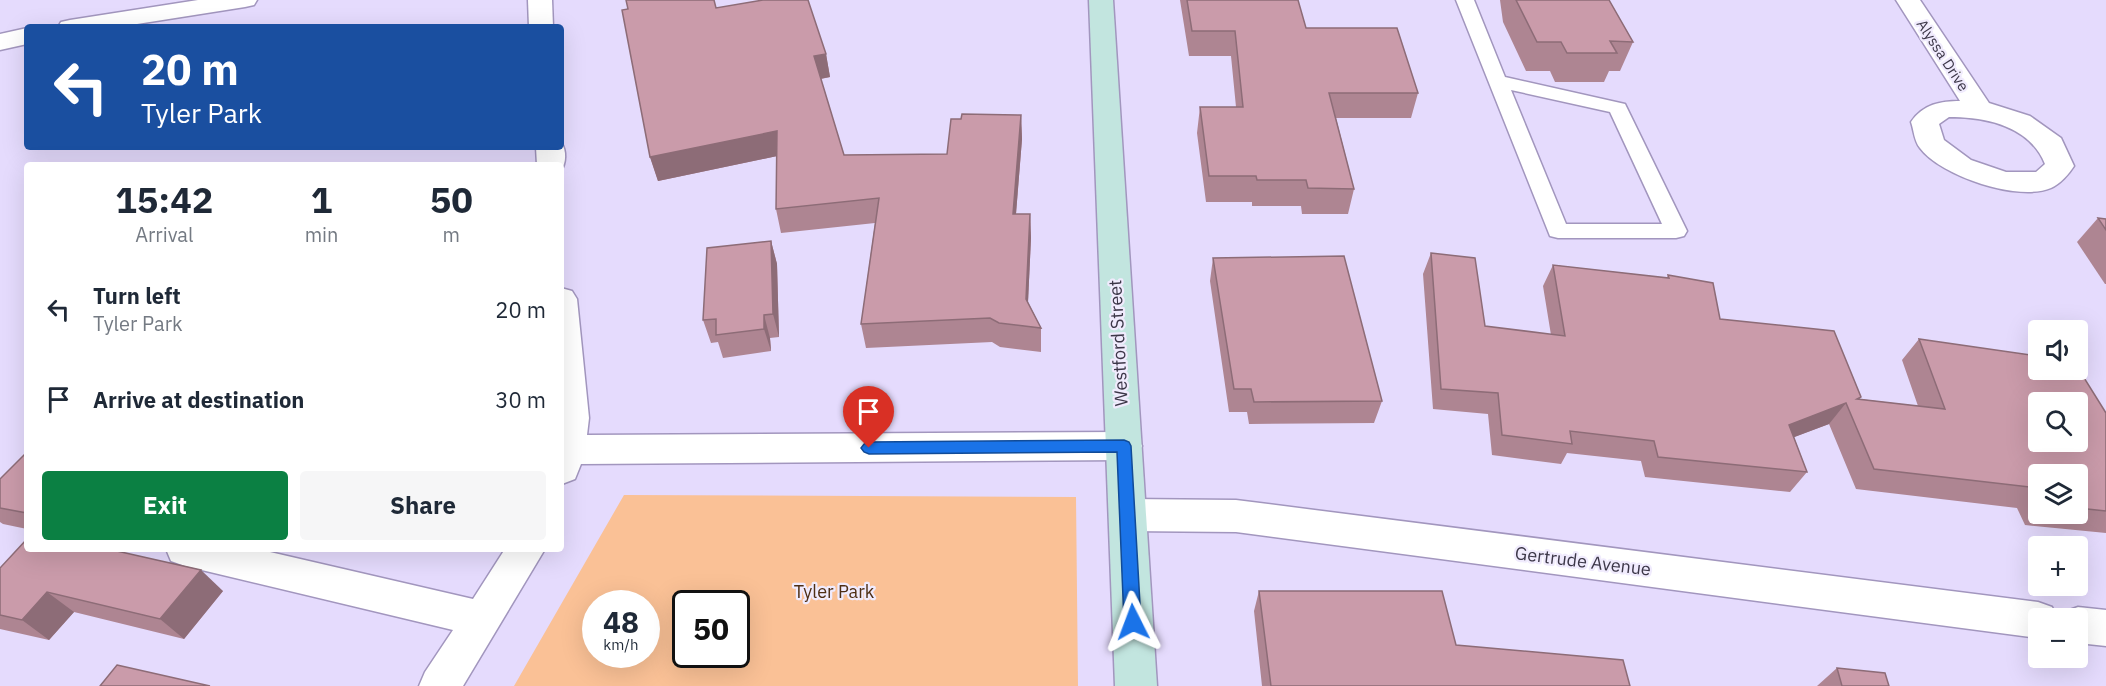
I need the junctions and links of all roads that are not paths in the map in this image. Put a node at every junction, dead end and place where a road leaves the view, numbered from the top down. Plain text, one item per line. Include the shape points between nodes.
1 (245, 0) edge
2 (540, 0) edge
3 (1101, 0) edge
4 (1466, 0) edge
5 (1908, 0) edge
6 (89, 24) edge
7 (542, 24) edge
8 (24, 37) edge
9 (0, 42) edge
10 (1498, 81) junction
11 (1979, 109) dead end
12 (564, 331) edge
13 (1124, 446) junction
14 (564, 461) edge
15 (1128, 515) junction
16 (198, 552) edge
17 (524, 552) edge
18 (483, 619) junction
19 (2028, 619) edge
20 (2088, 626) edge
21 (2106, 628) edge
22 (440, 686) edge
23 (1136, 686) edge

1 - 6 street
2 - 7 street
3 - 13 main road, Westford Street
4 - 10 lane
5 - 11 street, Alyssa Drive
8 - 9 street
10 - 10 lane via 1558,231 1676,231 1618,108
12 - 14 street via 572,418
13 - 14 street
13 - 15 main road, Westford Street
15 - 19 street, Gertrude Avenue via 1236,516
15 - 23 main road, Westford Street
16 - 18 street
17 - 18 street
18 - 22 street
20 - 21 street

